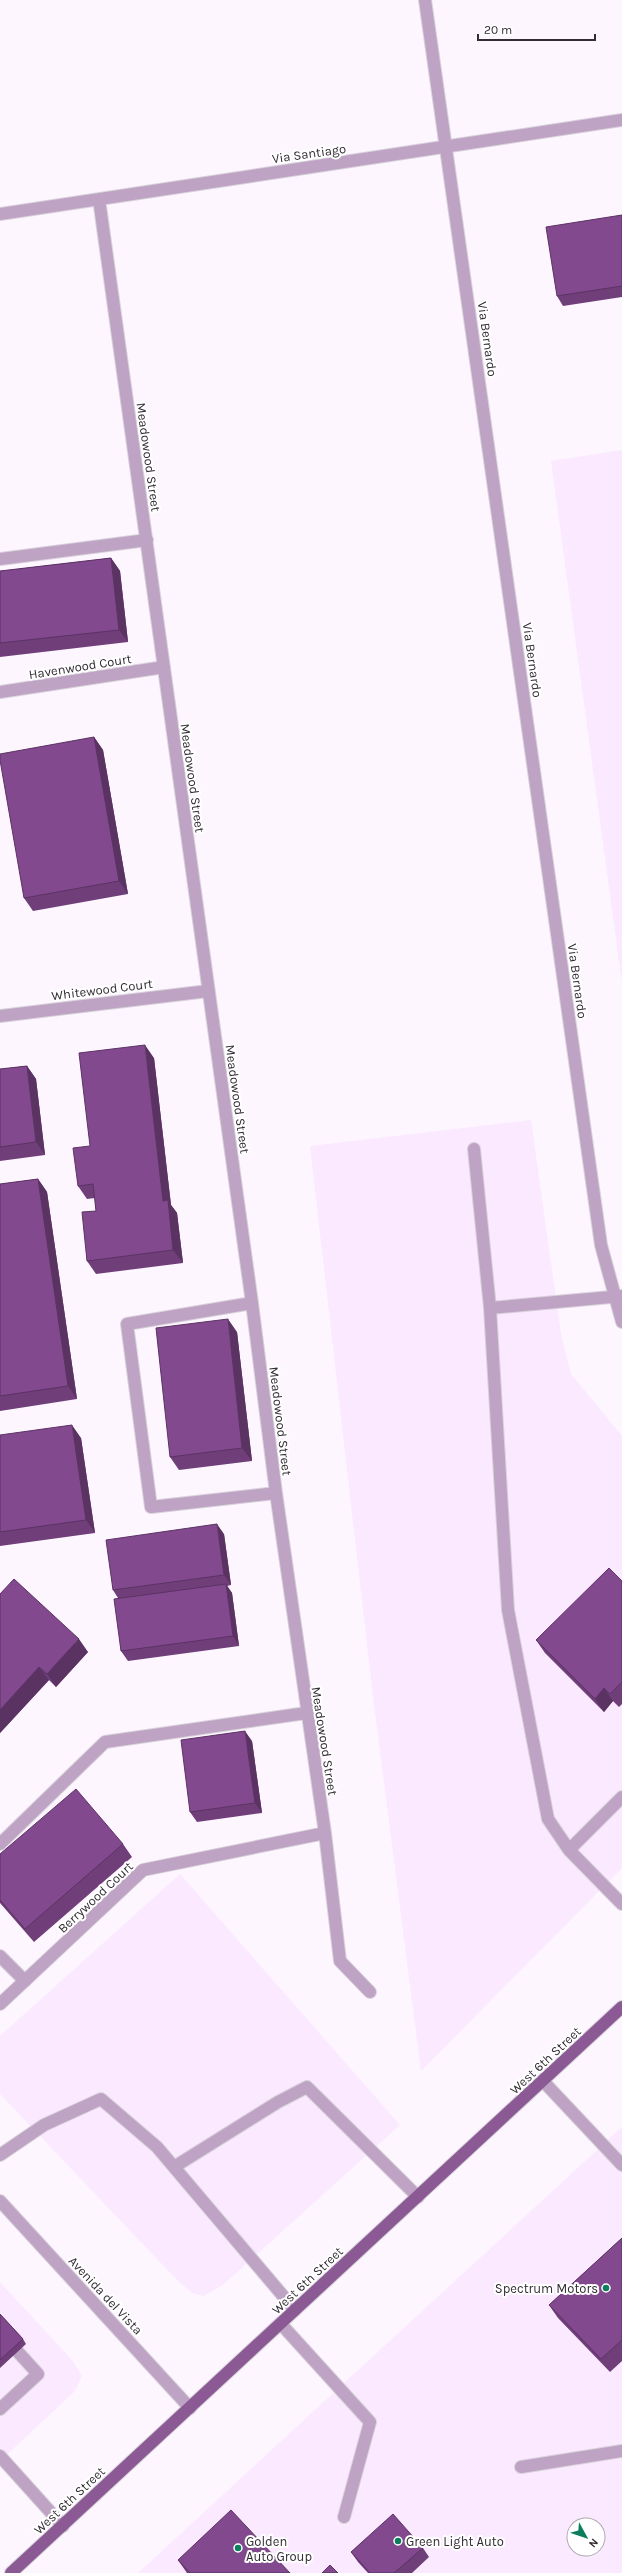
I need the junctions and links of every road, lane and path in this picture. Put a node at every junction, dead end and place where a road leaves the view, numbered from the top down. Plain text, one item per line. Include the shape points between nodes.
1 (426, 0) edge
2 (622, 120) edge
3 (446, 145) junction
4 (99, 199) junction
5 (0, 214) edge
6 (147, 540) junction
7 (0, 559) edge
8 (164, 667) junction
9 (0, 692) edge
10 (208, 991) junction
11 (0, 1016) edge
12 (474, 1149) dead end
13 (619, 1297) edge
14 (252, 1303) junction
15 (490, 1308) junction
16 (622, 1322) edge
17 (276, 1493) junction
18 (306, 1713) junction
19 (622, 1797) edge
20 (325, 1833) junction
21 (0, 1844) edge
22 (568, 1850) junction
23 (622, 1904) edge
24 (0, 1956) edge
25 (25, 1981) junction
26 (370, 1992) dead end
27 (0, 2004) edge
28 (622, 2007) edge
29 (543, 2081) junction
30 (0, 2154) edge
31 (622, 2165) edge
32 (174, 2167) junction
33 (418, 2197) junction
34 (0, 2201) edge
35 (295, 2310) junction
36 (281, 2324) junction
37 (18, 2352) edge
38 (1, 2406) edge
39 (190, 2408) junction
40 (622, 2451) edge
41 (0, 2456) edge
42 (521, 2468) dead end
43 (344, 2517) dead end
44 (63, 2526) junction
45 (11, 2573) edge

1 - 3 street, Via Bernardo
2 - 3 street, Via Santiago
3 - 4 street, Via Santiago
3 - 13 street, Via Bernardo via 601,1245
4 - 5 street, Via Santiago
4 - 6 street, Meadowood Street
6 - 7 street
6 - 8 street, Meadowood Street
8 - 9 street, Havenwood Court
8 - 10 street, Meadowood Street
10 - 11 street, Whitewood Court
10 - 14 street, Meadowood Street
12 - 15 street
13 - 15 street
13 - 16 street, Via Bernardo
14 - 17 street, Meadowood Street
14 - 17 street via 127,1324 151,1506
15 - 22 street via 508,1610 548,1819
17 - 18 street, Meadowood Street
18 - 20 street, Meadowood Street
18 - 21 street via 105,1742
19 - 22 street
20 - 25 street, Berrywood Court via 143,1870
20 - 26 street, Meadowood Street via 340,1960
22 - 23 street
24 - 25 street
25 - 27 street, Berrywood Court
28 - 29 main road, West 6th Street
29 - 31 street
29 - 33 main road, West 6th Street
30 - 32 street via 44,2125 101,2099 157,2147
32 - 33 street via 278,2102 307,2087
32 - 35 street
33 - 35 main road, West 6th Street
34 - 39 street, Avenida del Vista
35 - 36 main road, West 6th Street
36 - 39 main road, West 6th Street
36 - 43 street via 370,2422
37 - 38 street via 38,2374
39 - 44 main road, West 6th Street
40 - 42 street
41 - 44 street
44 - 45 main road, West 6th Street

